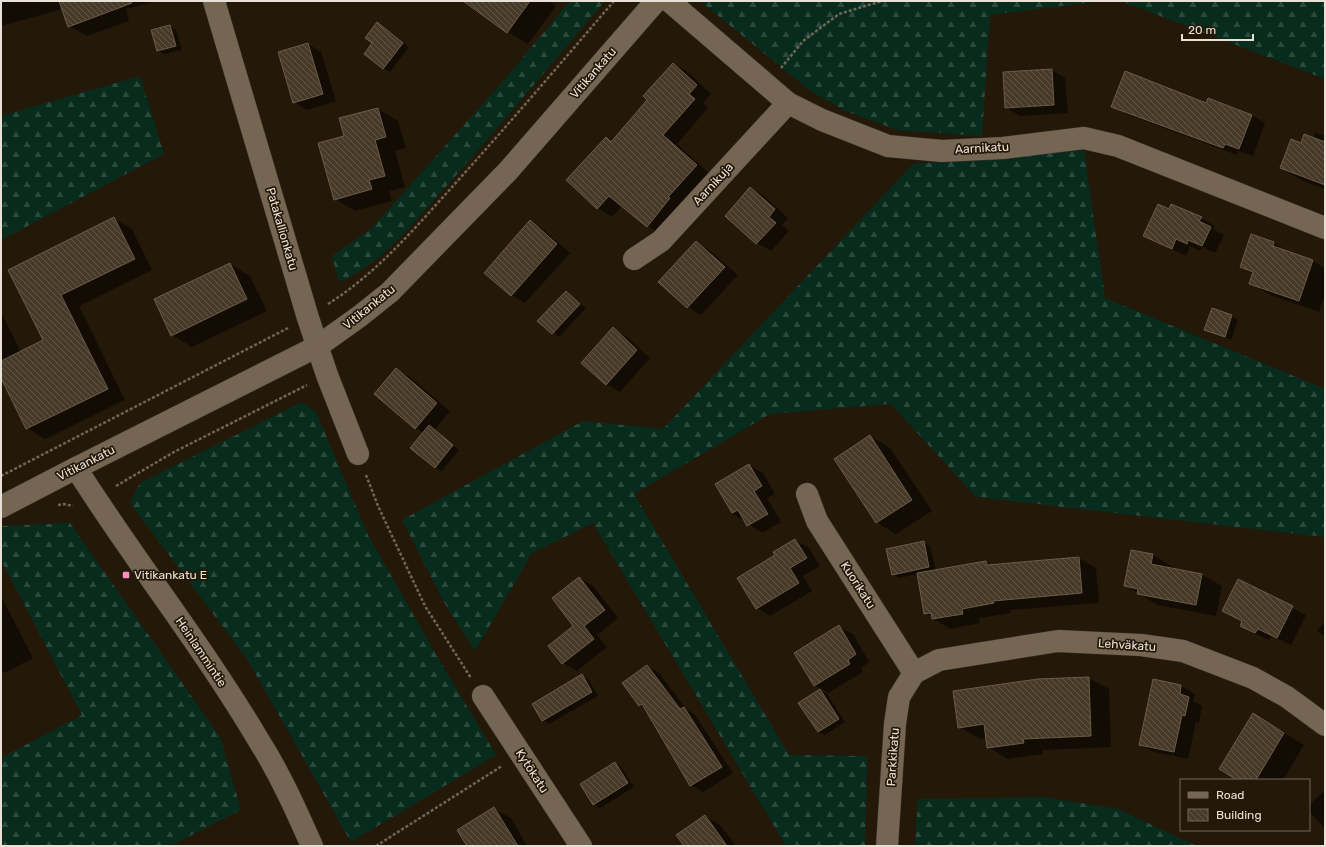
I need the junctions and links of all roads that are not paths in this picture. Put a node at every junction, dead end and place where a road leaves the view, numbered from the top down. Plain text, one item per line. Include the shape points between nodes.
1 (214, 1) edge
2 (656, 1) edge
3 (669, 1) edge
4 (788, 103) junction
5 (1325, 228) edge
6 (634, 259) dead end
7 (318, 346) junction
8 (358, 454) road end
9 (76, 468) junction
10 (807, 494) dead end
11 (1, 507) edge
12 (914, 673) junction
13 (483, 696) road end
14 (1325, 725) edge
15 (312, 846) edge
16 (581, 846) edge
17 (887, 846) edge

1 - 7 street, Patakallionkatu
2 - 7 street, Vitikankatu via 508,171 390,292
3 - 4 street, Aarnikatu
4 - 5 street, Aarnikatu via 822,120 888,146 942,151 1003,148 1084,138 1118,146
4 - 6 street, Aarnikuja via 661,241
7 - 8 street, Patakallionkatu
7 - 9 street, Vitikankatu
9 - 11 street, Vitikankatu
9 - 15 street, Heinlammintie via 190,633 259,740 291,799
10 - 12 street, Kuorikatu via 817,521
12 - 14 street, Lehväkatu via 939,660 1058,641 1141,645 1183,651 1253,678 1287,697
12 - 17 street, Parkkikatu via 899,697 894,724
13 - 16 street, Kytökatu

